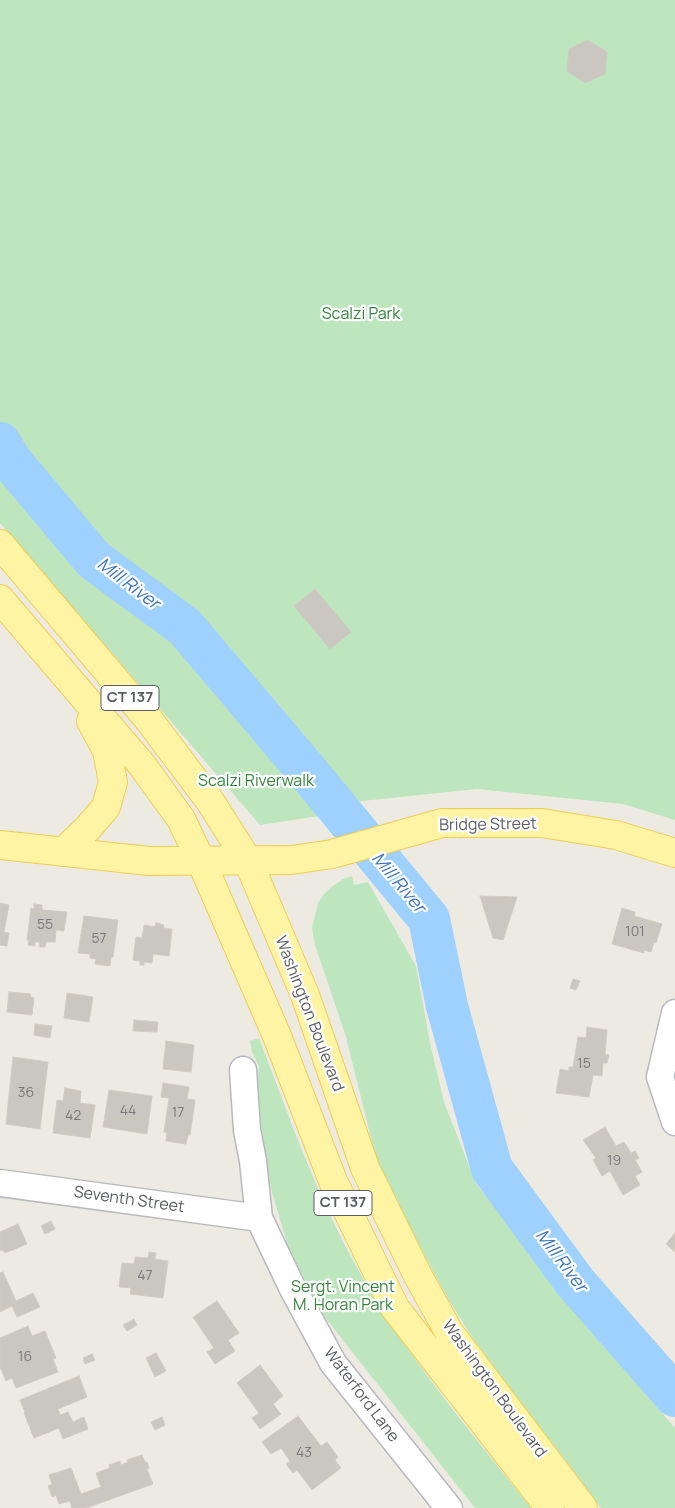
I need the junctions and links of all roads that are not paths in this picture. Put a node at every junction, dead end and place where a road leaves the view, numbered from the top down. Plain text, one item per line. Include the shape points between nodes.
1 (0, 544) edge
2 (0, 598) edge
3 (71, 682) junction
4 (0, 844) edge
5 (63, 852) junction
6 (675, 853) edge
7 (201, 861) junction
8 (248, 861) junction
9 (675, 1013) edge
10 (243, 1070) dead end
11 (675, 1122) edge
12 (0, 1182) edge
13 (259, 1218) junction
14 (449, 1508) edge
15 (550, 1508) edge
16 (582, 1508) edge

1 - 8 main road, Washington Boulevard / CT 137 via 149,720 210,801
2 - 3 main road, Washington Boulevard / CT 137
3 - 5 main road via 107,751 113,782 106,807
3 - 7 main road, Washington Boulevard / CT 137 via 142,765 181,819
4 - 5 main road, Bridge Street
5 - 7 main road, Bridge Street via 149,861
6 - 8 main road, Bridge Street via 616,835 542,823 442,823 332,854 292,860
7 - 8 main road, Bridge Street
7 - 15 main road, Washington Boulevard / CT 137 via 277,1036 332,1182 395,1308
8 - 16 main road, Washington Boulevard / CT 137 via 305,995 365,1168 417,1274 449,1332
9 - 11 street via 660,1077
10 - 13 street, Waterford Lane
12 - 13 street, Seventh Street
13 - 14 street, Waterford Lane via 333,1363

